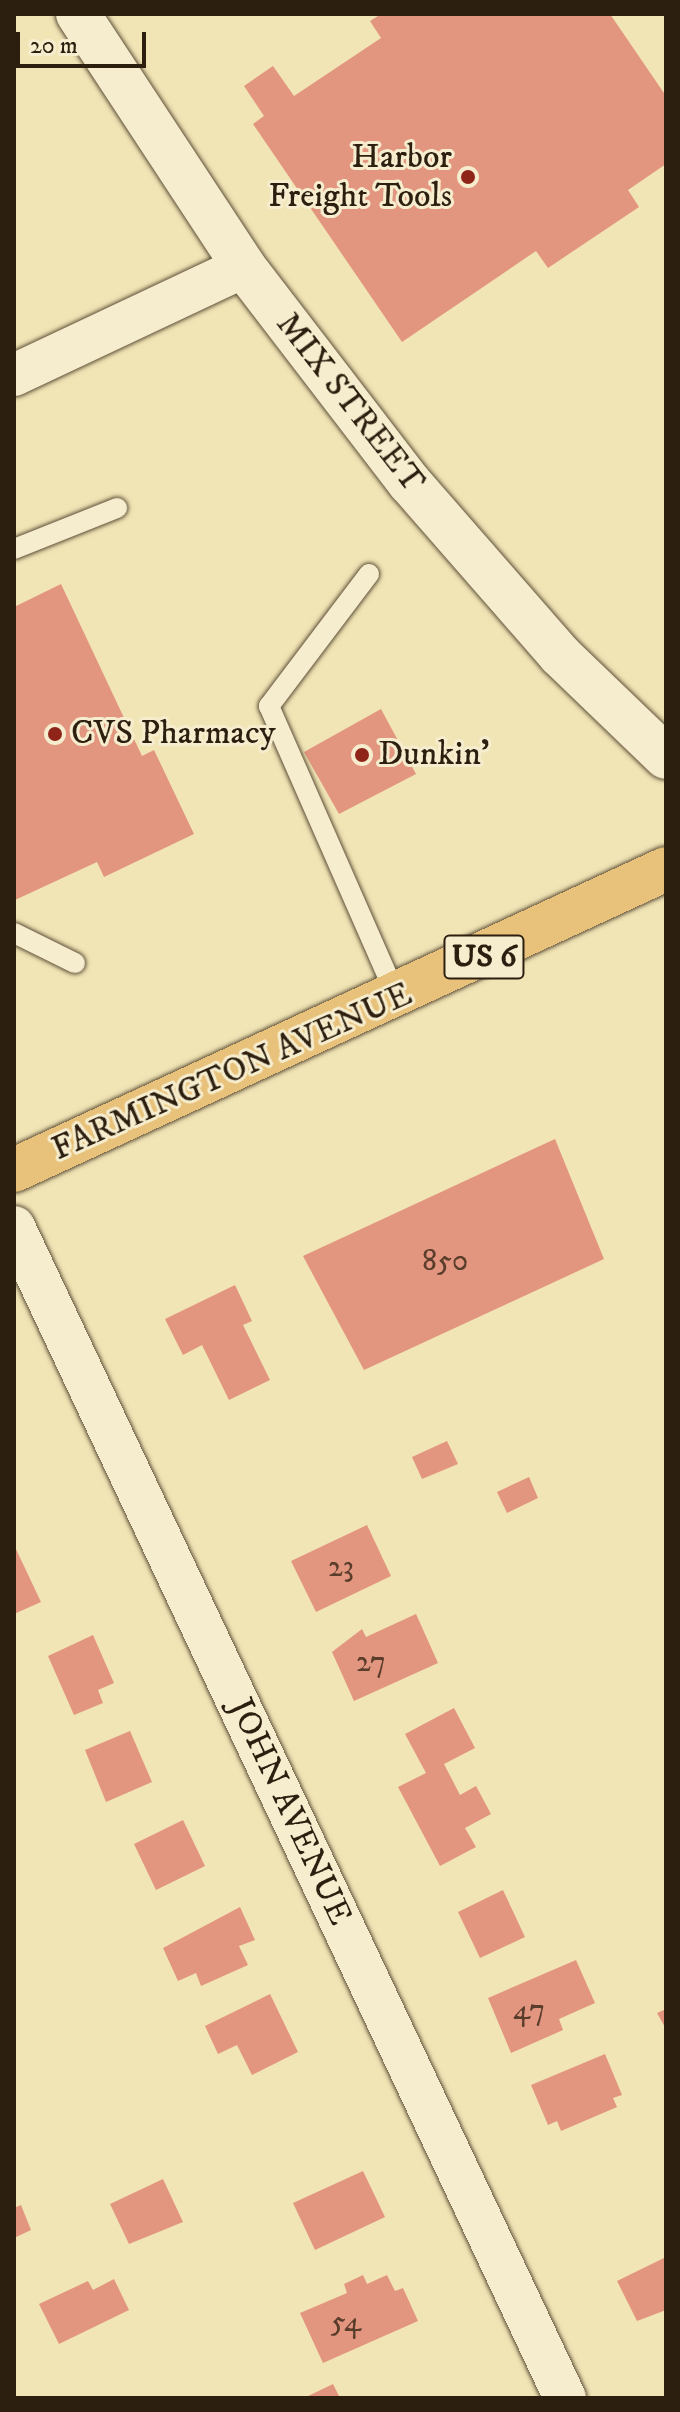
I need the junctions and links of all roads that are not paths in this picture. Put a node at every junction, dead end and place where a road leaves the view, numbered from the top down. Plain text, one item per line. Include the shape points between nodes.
1 (78, 14) edge
2 (244, 267) junction
3 (14, 375) edge
4 (117, 508) dead end
5 (14, 549) edge
6 (369, 574) dead end
7 (666, 757) edge
8 (666, 869) edge
9 (14, 933) edge
10 (75, 963) dead end
11 (397, 998) junction
12 (14, 1170) edge
13 (14, 1227) edge
14 (565, 2398) edge

1 - 2 main road, MIX STREET
2 - 3 street
2 - 7 main road, MIX STREET via 410,483 560,655
4 - 5 lane
6 - 11 lane via 269,706
8 - 11 highway, FARMINGTON AVENUE / US 6
9 - 10 lane
11 - 12 highway, FARMINGTON AVENUE / US 6
13 - 14 street, JOHN AVENUE

